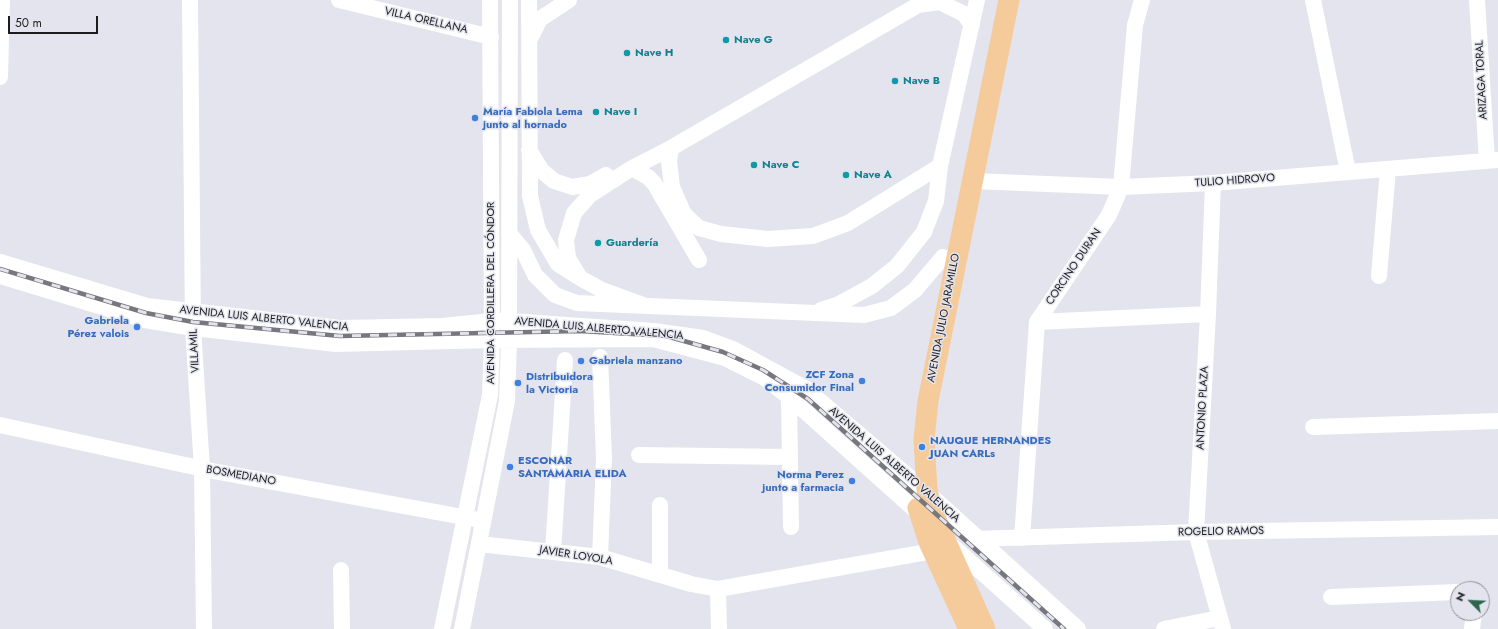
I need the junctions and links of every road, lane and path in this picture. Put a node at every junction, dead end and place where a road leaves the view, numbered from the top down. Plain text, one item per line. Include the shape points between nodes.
1 (2, 0) edge
2 (190, 0) edge
3 (490, 0) edge
4 (510, 0) edge
5 (529, 0) edge
6 (569, 0) edge
7 (906, 0) edge
8 (977, 0) edge
9 (995, 0) edge
10 (1009, 0) edge
11 (1142, 0) edge
12 (1313, 0) edge
13 (1477, 0) edge
14 (349, 1) edge
15 (972, 25) junction
16 (490, 37) junction
17 (529, 42) junction
18 (0, 77) edge
19 (671, 148) junction
20 (529, 150) junction
21 (1493, 160) edge
22 (940, 166) junction
23 (632, 168) junction
24 (1388, 169) junction
25 (1348, 172) junction
26 (972, 181) junction
27 (1213, 184) junction
28 (1122, 187) junction
29 (509, 234) junction
30 (943, 257) junction
31 (699, 260) dead end
32 (0, 262) edge
33 (0, 276) edge
34 (1379, 276) dead end
35 (580, 278) junction
36 (646, 306) junction
37 (812, 313) junction
38 (1208, 314) junction
39 (193, 320) junction
40 (492, 321) junction
41 (509, 321) junction
42 (1037, 322) junction
43 (492, 340) junction
44 (510, 341) junction
45 (600, 357) dead end
46 (566, 360) dead end
47 (789, 397) junction
48 (1498, 421) edge
49 (0, 425) edge
50 (1312, 427) dead end
51 (639, 455) dead end
52 (790, 457) junction
53 (202, 469) junction
54 (921, 487) junction
55 (660, 505) dead end
56 (920, 514) junction
57 (464, 517) junction
58 (484, 521) junction
59 (791, 527) dead end
60 (1498, 527) edge
61 (1196, 532) junction
62 (977, 538) junction
63 (1022, 538) junction
64 (479, 544) junction
65 (939, 546) junction
66 (553, 552) junction
67 (600, 557) junction
68 (341, 570) dead end
69 (660, 574) junction
70 (718, 589) junction
71 (1450, 592) edge
72 (1331, 597) dead end
73 (1221, 623) edge
74 (204, 629) edge
75 (342, 629) edge
76 (442, 629) edge
77 (462, 629) edge
78 (719, 629) edge
79 (969, 629) edge
80 (985, 629) edge
81 (1045, 629) edge
82 (1078, 629) edge
83 (1164, 629) edge

1 - 18 street
2 - 39 street, VILLAMIL
3 - 16 street, AVENIDA CORDILLERA DEL CÓNDOR
4 - 29 street, AVENIDA CORDILLERA DEL CÓNDOR
5 - 17 street
6 - 17 street via 540,20
7 - 20 street via 590,184 572,187 554,181 542,171
8 - 15 street
9 - 30 main road, AVENIDA JULIO JARAMILLO
10 - 26 main road, AVENIDA JULIO JARAMILLO
11 - 28 street, CORCINO DURAN via 1134,25
12 - 25 street
13 - 21 street, ARIZAGA TORAL
14 - 16 street, VILLA ORELLANA
15 - 19 street via 964,14 940,2 918,5
15 - 22 street
16 - 40 street, AVENIDA CORDILLERA DEL CÓNDOR
17 - 20 street
19 - 22 street via 669,161 672,187 684,214 699,228 721,234 768,239 813,236 848,223
19 - 23 street
20 - 35 street via 530,196 538,230 558,264
21 - 24 street, TULIO HIDROVO
22 - 37 street via 936,201 924,232 897,266 872,286 836,305
23 - 31 street via 654,183
23 - 35 street via 590,195 574,213 566,240 568,258
24 - 25 street, TULIO HIDROVO
24 - 34 street
25 - 27 street, TULIO HIDROVO
26 - 28 street, TULIO HIDROVO
26 - 54 main road, AVENIDA JULIO JARAMILLO via 928,401
27 - 28 street, TULIO HIDROVO
27 - 38 street, ANTONIO PLAZA
28 - 42 street, CORCINO DURAN via 1110,215
29 - 36 street via 523,250 535,275 555,295 577,303
29 - 41 street, AVENIDA CORDILLERA DEL CÓNDOR
30 - 37 street via 914,290 891,308 864,315
30 - 54 main road, AVENIDA JULIO JARAMILLO via 912,421
32 - 39 street, AVENIDA LUIS ALBERTO VALENCIA
33 - 39 street, AVENIDA LUIS ALBERTO VALENCIA via 145,320
35 - 36 street via 602,290
36 - 37 street
38 - 42 street
38 - 61 street, ANTONIO PLAZA
39 - 40 street, AVENIDA LUIS ALBERTO VALENCIA via 340,328 442,326
39 - 43 street, AVENIDA LUIS ALBERTO VALENCIA via 336,344
39 - 53 street, VILLAMIL
40 - 41 street, AVENIDA LUIS ALBERTO VALENCIA
40 - 43 street, AVENIDA CORDILLERA DEL CÓNDOR
41 - 44 street, AVENIDA CORDILLERA DEL CÓNDOR
41 - 54 street, AVENIDA LUIS ALBERTO VALENCIA via 654,331 703,338 733,349 805,388
42 - 63 street
43 - 44 street, AVENIDA LUIS ALBERTO VALENCIA
43 - 57 street, AVENIDA CORDILLERA DEL CÓNDOR via 490,396
44 - 47 street, AVENIDA LUIS ALBERTO VALENCIA via 653,339 725,358 763,377
44 - 58 street, AVENIDA CORDILLERA DEL CÓNDOR via 507,401
45 - 67 street via 604,458
46 - 66 street
47 - 52 street
47 - 56 street, AVENIDA LUIS ALBERTO VALENCIA
48 - 50 street
49 - 53 street, BOSMEDIANO
51 - 52 street
52 - 59 street
53 - 57 street, BOSMEDIANO
53 - 74 street, VILLAMIL
54 - 56 main road, AVENIDA JULIO JARAMILLO
54 - 62 street, AVENIDA LUIS ALBERTO VALENCIA
54 - 65 main road, AVENIDA JULIO JARAMILLO via 933,513
55 - 69 street
56 - 65 main road, AVENIDA JULIO JARAMILLO
57 - 58 street, BOSMEDIANO
57 - 76 street, AVENIDA CORDILLERA DEL CÓNDOR
58 - 64 street, AVENIDA CORDILLERA DEL CÓNDOR
60 - 61 street, ROGELIO RAMOS
61 - 63 street, ROGELIO RAMOS
61 - 73 street, ANTONIO PLAZA
62 - 63 street, ROGELIO RAMOS
62 - 65 street, ROGELIO RAMOS
62 - 82 street, AVENIDA LUIS ALBERTO VALENCIA
64 - 66 street, JAVIER LOYOLA
64 - 77 street, AVENIDA CORDILLERA DEL CÓNDOR
65 - 70 street, ROGELIO RAMOS
65 - 79 main road, AVENIDA JULIO JARAMILLO
65 - 80 main road, AVENIDA JULIO JARAMILLO
65 - 81 street
66 - 67 street, JAVIER LOYOLA
67 - 69 street, JAVIER LOYOLA
68 - 75 street
69 - 70 street, JAVIER LOYOLA
70 - 78 street
71 - 72 street
73 - 83 street

